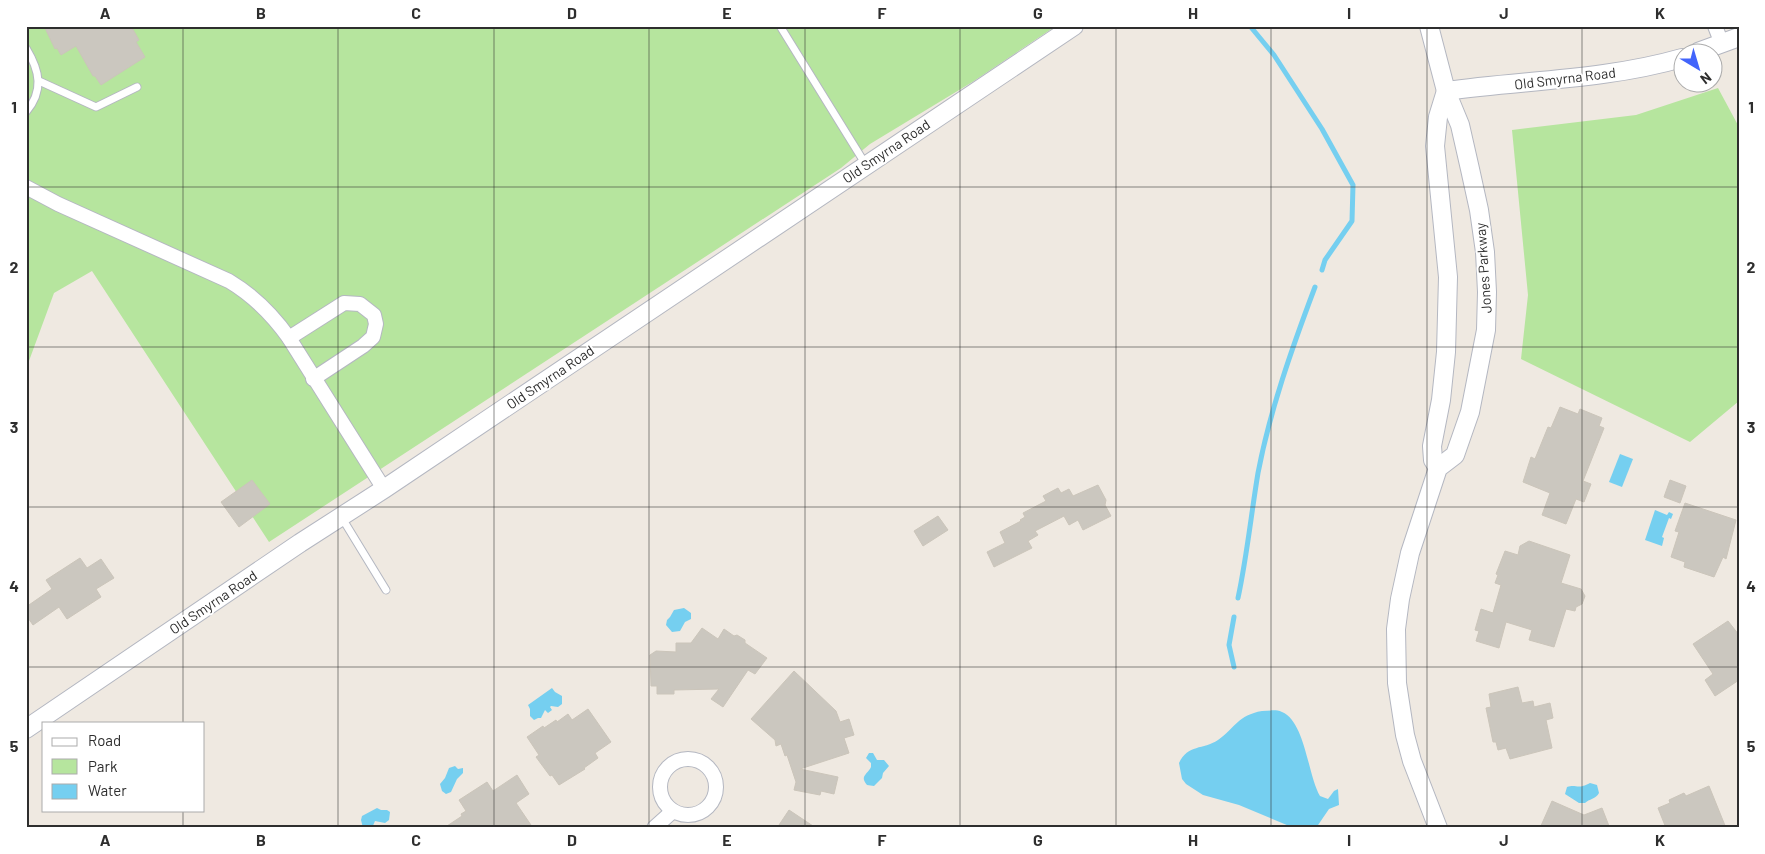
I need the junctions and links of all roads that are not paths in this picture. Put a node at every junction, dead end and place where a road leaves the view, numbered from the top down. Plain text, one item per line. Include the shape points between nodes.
1 (780, 26) edge
2 (1074, 26) edge
3 (1429, 26) edge
4 (1715, 26) edge
5 (1739, 37) edge
6 (1721, 42) edge
7 (1722, 44) edge
8 (26, 48) edge
9 (1672, 61) edge
10 (40, 81) junction
11 (137, 88) dead end
12 (1446, 91) junction
13 (26, 112) edge
14 (866, 165) junction
15 (26, 187) edge
16 (288, 338) junction
17 (313, 379) junction
18 (1438, 468) junction
19 (384, 489) junction
20 (341, 516) junction
21 (386, 590) dead end
22 (26, 729) edge
23 (673, 811) junction
24 (654, 828) edge
25 (1438, 828) edge

1 - 14 lane
2 - 14 street, Old Smyrna Road
3 - 12 street, Jones Parkway
4 - 6 street
5 - 7 street
8 - 10 lane
9 - 12 street, Old Smyrna Road via 1638,70
10 - 11 lane via 96,106
10 - 13 lane via 34,104
12 - 18 street via 1438,117 1435,146 1448,277 1446,352 1432,446 1433,460
12 - 18 street, Jones Parkway via 1460,125 1479,210 1487,292 1486,330 1470,412 1455,455
14 - 19 street, Old Smyrna Road
15 - 16 street via 229,281 265,308
16 - 17 street
16 - 17 street via 344,303 360,304 374,314 374,337
17 - 19 street
18 - 25 street, Jones Parkway via 1410,552 1396,629 1397,683 1405,735
19 - 20 street, Old Smyrna Road
20 - 21 lane
20 - 22 street, Old Smyrna Road
23 - 23 street via 697,814 713,800 715,779 704,764 680,761 665,772 661,793
23 - 24 street

